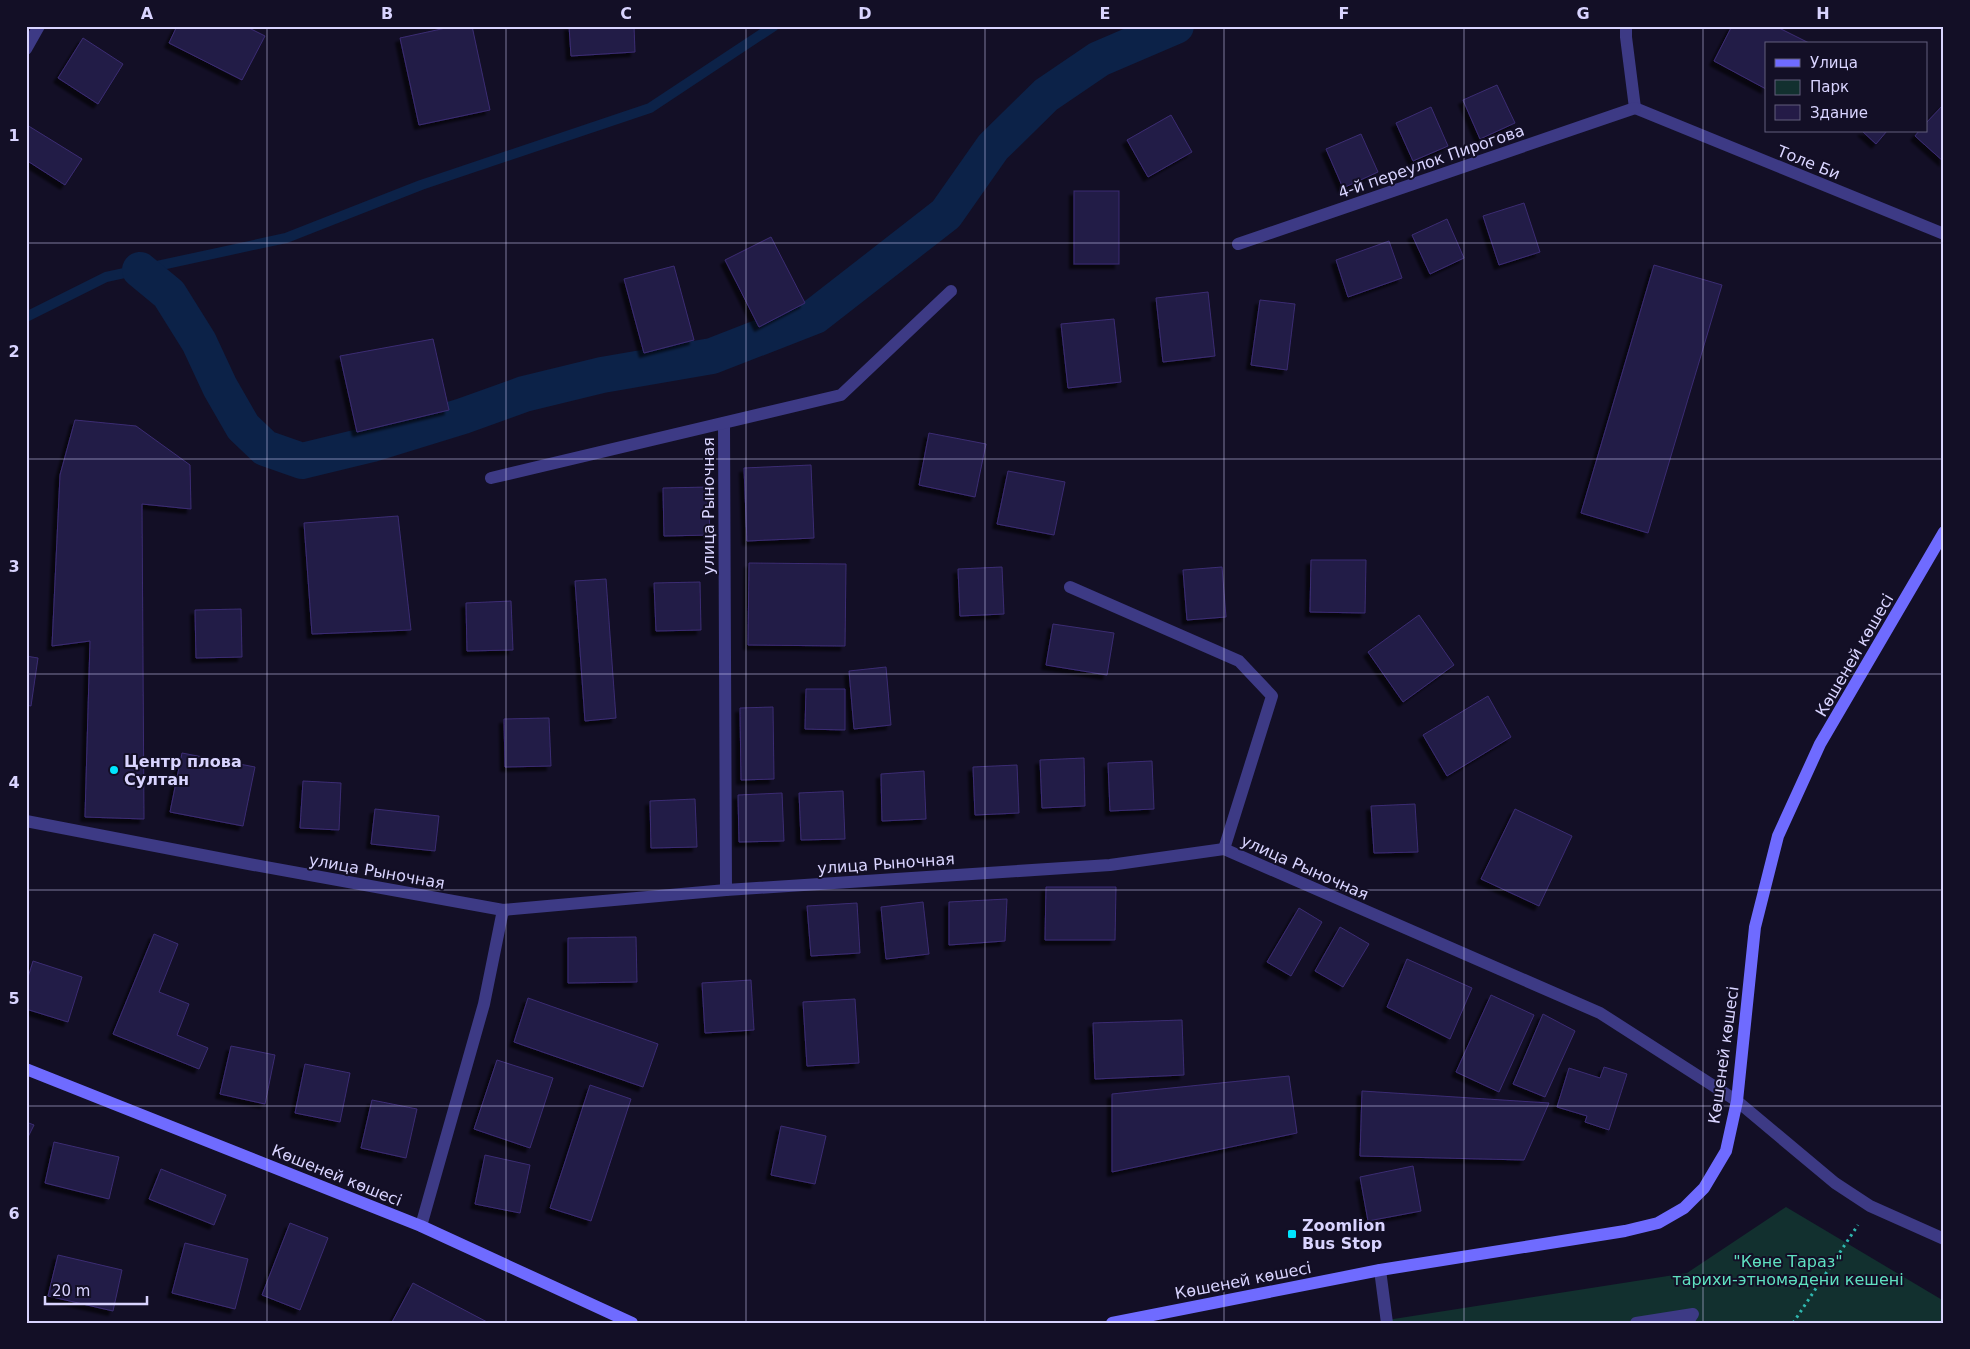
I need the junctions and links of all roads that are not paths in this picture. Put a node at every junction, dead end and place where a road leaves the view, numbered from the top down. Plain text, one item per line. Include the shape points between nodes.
1 (39, 26) edge
2 (1626, 26) edge
3 (26, 49) edge
4 (1635, 108) junction
5 (1944, 234) edge
6 (1238, 244) dead end
7 (951, 291) dead end
8 (724, 423) junction
9 (491, 478) dead end
10 (1944, 532) edge
11 (1070, 587) dead end
12 (26, 821) edge
13 (1224, 849) junction
14 (726, 890) junction
15 (503, 910) junction
16 (26, 1069) edge
17 (1737, 1101) junction
18 (422, 1226) junction
19 (1944, 1239) edge
20 (1380, 1270) junction
21 (632, 1323) edge
22 (1112, 1323) edge
23 (1387, 1323) edge
24 (1636, 1323) edge
25 (1687, 1323) edge

1 - 3 street
2 - 4 street
4 - 5 street, Толе Би
4 - 6 street, 4-й переулок Пирогова
7 - 8 street, улица Рыночная via 841,395
8 - 9 street, улица Рыночная
8 - 14 street, улица Рыночная
10 - 17 main road, Көшеней көшесі via 1820,744 1778,836 1756,927
11 - 13 street via 1239,661 1272,696
12 - 15 street, улица Рыночная
13 - 14 street, улица Рыночная via 1110,865
13 - 17 street, улица Рыночная via 1600,1013
14 - 15 street, улица Рыночная
15 - 18 street via 484,1004
16 - 18 main road, Көшеней көшесі
17 - 19 street, улица Рыночная via 1835,1183 1870,1206
17 - 20 main road, Көшеней көшесі via 1726,1151 1704,1188 1684,1208 1658,1223
18 - 21 main road, Көшеней көшесі
20 - 22 main road, Көшеней көшесі
20 - 23 street
24 - 25 street via 1693,1314

